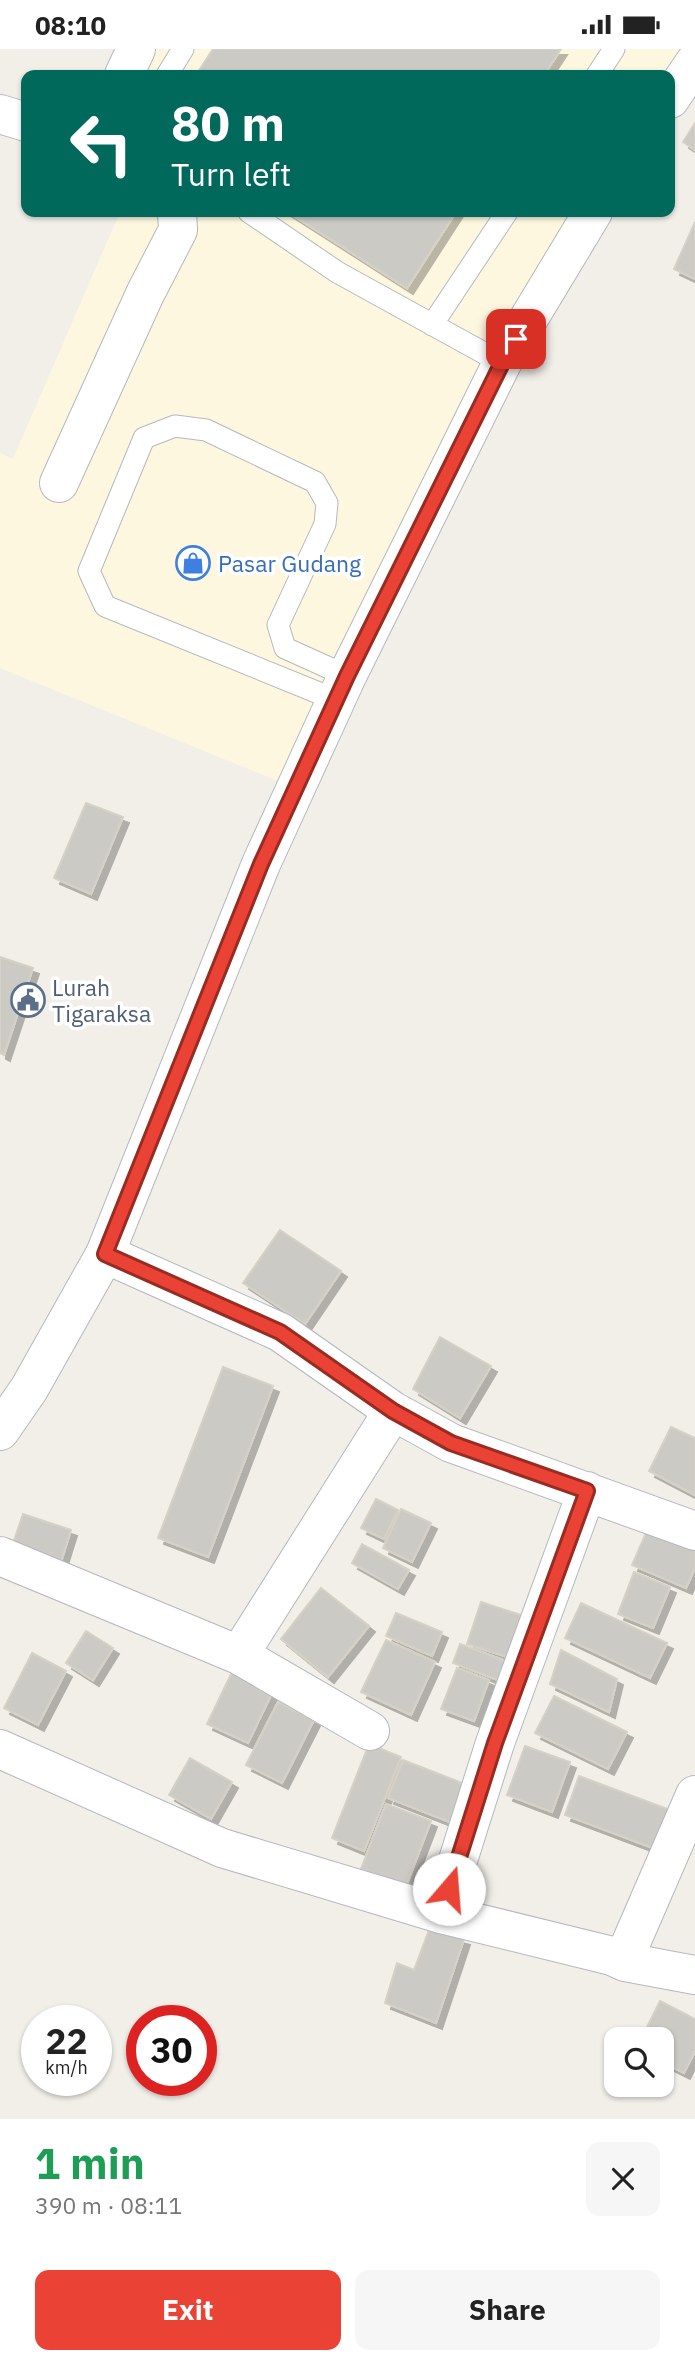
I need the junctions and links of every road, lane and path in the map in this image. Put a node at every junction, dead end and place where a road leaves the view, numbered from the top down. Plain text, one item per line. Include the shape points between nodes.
1 (136, 49) edge
2 (183, 49) edge
3 (614, 49) edge
4 (695, 62) edge
5 (126, 70) edge
6 (170, 70) edge
7 (600, 70) edge
8 (675, 92) edge
9 (0, 114) edge
10 (21, 120) edge
11 (177, 217) edge
12 (256, 217) edge
13 (504, 217) edge
14 (590, 217) edge
15 (432, 325) junction
16 (502, 363) junction
17 (59, 483) dead end
18 (342, 688) junction
19 (105, 1254) junction
20 (393, 1411) junction
21 (0, 1431) edge
22 (587, 1491) junction
23 (695, 1531) edge
24 (0, 1556) edge
25 (239, 1655) junction
26 (370, 1731) dead end
27 (0, 1749) edge
28 (695, 1795) edge
29 (441, 1914) junction
30 (625, 1962) junction
31 (695, 1975) edge

1 - 5 street
2 - 6 lane
3 - 7 lane
4 - 8 street
9 - 10 street
11 - 17 street via 178,230
12 - 15 lane via 337,272
13 - 15 lane
14 - 16 street
15 - 16 lane
16 - 18 street
18 - 18 lane via 105,606 89,571 144,438 175,426 206,430 315,482 327,503 325,524 278,625 285,648
18 - 19 street via 261,864
19 - 20 street via 280,1332
19 - 21 street via 29,1389
20 - 22 street via 451,1443
20 - 25 street
22 - 23 street
22 - 29 street via 495,1743
24 - 25 street
25 - 26 street
27 - 29 street via 222,1848
28 - 30 street
29 - 30 street
30 - 31 street

